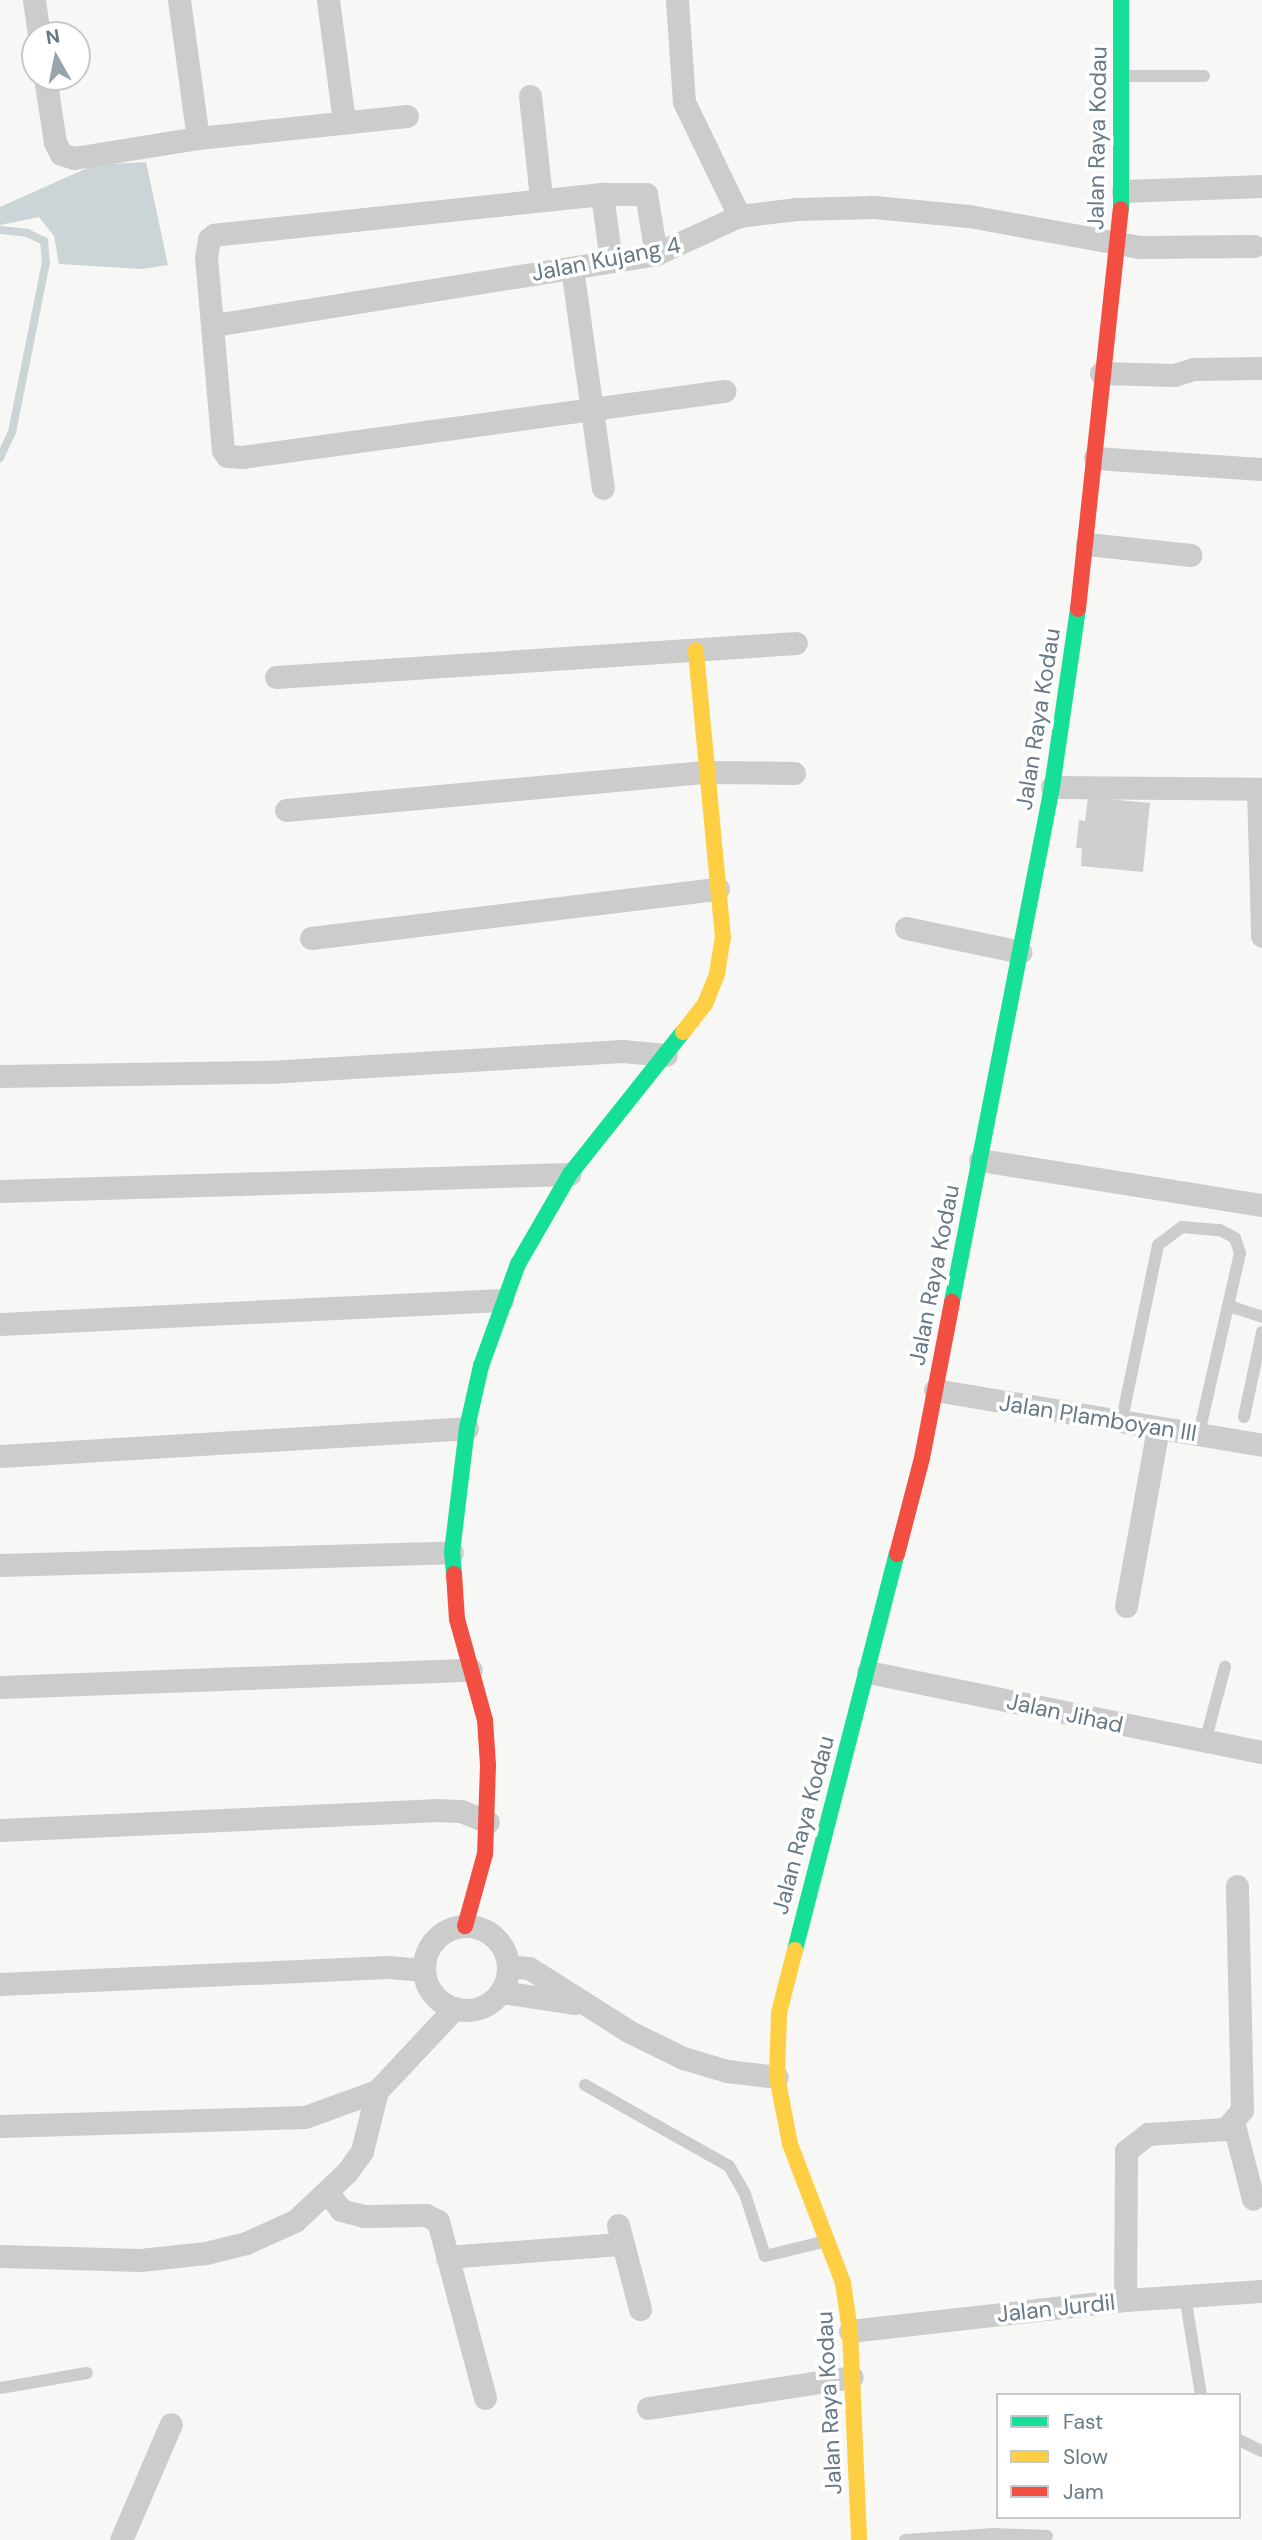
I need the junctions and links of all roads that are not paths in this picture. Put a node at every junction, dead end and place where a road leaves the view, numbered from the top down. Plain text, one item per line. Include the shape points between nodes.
1 (34, 0) edge
2 (179, 0) edge
3 (328, 0) edge
4 (677, 0) edge
5 (1121, 0) edge
6 (37, 21) edge
7 (1123, 76) junction
8 (1204, 76) dead end
9 (48, 91) edge
10 (530, 96) dead end
11 (407, 116) dead end
12 (344, 122) junction
13 (198, 138) junction
14 (1262, 186) edge
15 (1124, 191) junction
16 (602, 194) junction
17 (541, 197) junction
18 (739, 216) junction
19 (1117, 244) junction
20 (1254, 246) dead end
21 (656, 254) junction
22 (611, 261) junction
23 (572, 268) junction
24 (214, 325) junction
25 (1262, 368) edge
26 (1101, 373) junction
27 (725, 391) dead end
28 (592, 409) junction
29 (1095, 458) junction
30 (1262, 468) edge
31 (603, 488) dead end
32 (1087, 544) junction
33 (1190, 555) dead end
34 (796, 643) dead end
35 (696, 650) junction
36 (276, 677) dead end
37 (705, 772) junction
38 (794, 773) dead end
39 (1052, 787) junction
40 (1260, 789) edge
41 (286, 810) dead end
42 (718, 889) junction
43 (906, 928) dead end
44 (1262, 936) edge
45 (311, 938) dead end
46 (1021, 953) junction
47 (666, 1055) junction
48 (0, 1076) edge
49 (980, 1160) junction
50 (570, 1174) junction
51 (0, 1191) edge
52 (1262, 1205) edge
53 (502, 1300) junction
54 (1229, 1306) junction
55 (1262, 1317) edge
56 (0, 1325) edge
57 (1262, 1332) edge
58 (935, 1390) junction
59 (1244, 1417) dead end
60 (1121, 1424) junction
61 (467, 1427) junction
62 (1158, 1429) junction
63 (1199, 1434) junction
64 (1262, 1445) edge
65 (0, 1457) edge
66 (452, 1552) junction
67 (0, 1565) edge
68 (1126, 1606) dead end
69 (1225, 1667) dead end
70 (471, 1670) junction
71 (868, 1672) junction
72 (0, 1687) edge
73 (1205, 1742) junction
74 (1262, 1752) edge
75 (488, 1822) junction
76 (0, 1830) edge
77 (1237, 1886) dead end
78 (465, 1926) junction
79 (509, 1966) junction
80 (424, 1969) junction
81 (0, 1984) edge
82 (502, 1992) junction
83 (583, 2004) junction
84 (455, 2008) junction
85 (777, 2077) junction
86 (585, 2085) dead end
87 (377, 2091) junction
88 (1234, 2125) junction
89 (0, 2126) edge
90 (327, 2192) junction
91 (1253, 2199) dead end
92 (831, 2240) junction
93 (0, 2256) edge
94 (447, 2257) junction
95 (1262, 2291) edge
96 (1185, 2296) junction
97 (1125, 2300) junction
98 (640, 2309) dead end
99 (850, 2331) junction
100 (87, 2373) dead end
101 (852, 2377) junction
102 (0, 2388) edge
103 (1201, 2393) edge
104 (485, 2398) dead end
105 (648, 2408) dead end
106 (171, 2424) dead end
107 (1241, 2442) edge
108 (1262, 2451) edge
109 (1047, 2536) dead end
110 (994, 2537) edge
111 (121, 2540) edge
112 (859, 2540) edge
113 (905, 2540) edge

1 - 6 street
2 - 13 street
3 - 12 street
4 - 18 street via 684,102
5 - 7 street, Jalan Raya Kodau
7 - 8 lane
7 - 15 street, Jalan Raya Kodau
9 - 13 street via 61,154 74,158
10 - 17 street
11 - 12 street
12 - 13 street
14 - 15 street
15 - 19 street, Jalan Raya Kodau
16 - 17 street
16 - 21 street via 646,194
16 - 22 street
17 - 24 street via 215,235 206,246
18 - 19 street, Jalan Kujang 4 via 874,207 969,216
18 - 21 street, Jalan Kujang 4
19 - 20 street, Jalan Kujang 4
19 - 26 street, Jalan Raya Kodau
21 - 22 street, Jalan Kujang 4
22 - 23 street, Jalan Kujang 4
23 - 24 street, Jalan Kujang 4
23 - 28 street
24 - 28 street via 227,456
25 - 26 street via 1194,369 1174,375
26 - 29 street, Jalan Raya Kodau
27 - 28 street
28 - 31 street
29 - 30 street
29 - 32 street, Jalan Raya Kodau
32 - 33 street
32 - 39 street, Jalan Raya Kodau
34 - 35 street
35 - 36 street
35 - 37 street
37 - 38 street
37 - 41 street
37 - 42 street
39 - 40 street
39 - 46 street, Jalan Raya Kodau
40 - 44 street
42 - 45 street
42 - 47 street via 723,938 717,974 705,1004
43 - 46 street
46 - 49 street, Jalan Raya Kodau
47 - 48 street via 622,1051 269,1072
47 - 50 street
49 - 52 street
49 - 58 street, Jalan Raya Kodau
50 - 51 street
50 - 53 street
53 - 56 street
53 - 61 street
54 - 55 lane
54 - 60 lane via 1240,1252 1235,1238 1220,1230 1189,1226 1158,1245
54 - 63 lane
57 - 59 lane
58 - 60 street, Jalan Plamboyan III
58 - 71 street, Jalan Raya Kodau
60 - 62 street, Jalan Plamboyan III
61 - 65 street
61 - 66 street
62 - 63 street, Jalan Plamboyan III
62 - 68 street
63 - 64 street, Jalan Plamboyan III
66 - 67 street
66 - 70 street via 457,1619
69 - 73 lane
70 - 72 street
70 - 75 street via 485,1720
71 - 73 street, Jalan Jihad
71 - 85 street, Jalan Raya Kodau via 787,1969 779,2013
73 - 74 street, Jalan Jihad
75 - 76 street via 461,1811 435,1810
75 - 78 street via 485,1854
77 - 88 street via 1242,2110
78 - 79 street via 490,1933 500,1942
78 - 80 street via 452,1928 431,1944
79 - 82 street
79 - 83 street via 529,1968
80 - 81 street
80 - 84 street via 433,1994
82 - 83 street
82 - 84 street via 481,2007
83 - 85 street via 683,2058 727,2071
84 - 87 street
85 - 92 street, Jalan Raya Kodau via 790,2144
86 - 92 lane via 729,2166 745,2194 765,2256
87 - 89 street via 305,2117
87 - 90 street via 362,2151
88 - 91 street
88 - 97 street via 1226,2130 1147,2134 1126,2151
90 - 93 street via 295,2221 246,2243 206,2253 140,2260
90 - 94 street via 341,2210 363,2216 426,2215 438,2221
92 - 99 street, Jalan Raya Kodau
94 - 98 street via 619,2235
94 - 104 street
95 - 96 street, Jalan Jurdil
96 - 97 street, Jalan Jurdil
96 - 103 lane
97 - 99 street, Jalan Jurdil
99 - 101 street, Jalan Raya Kodau
100 - 102 lane
101 - 105 street
101 - 112 street, Jalan Raya Kodau
106 - 111 street
107 - 108 lane
109 - 110 lane
110 - 113 lane

